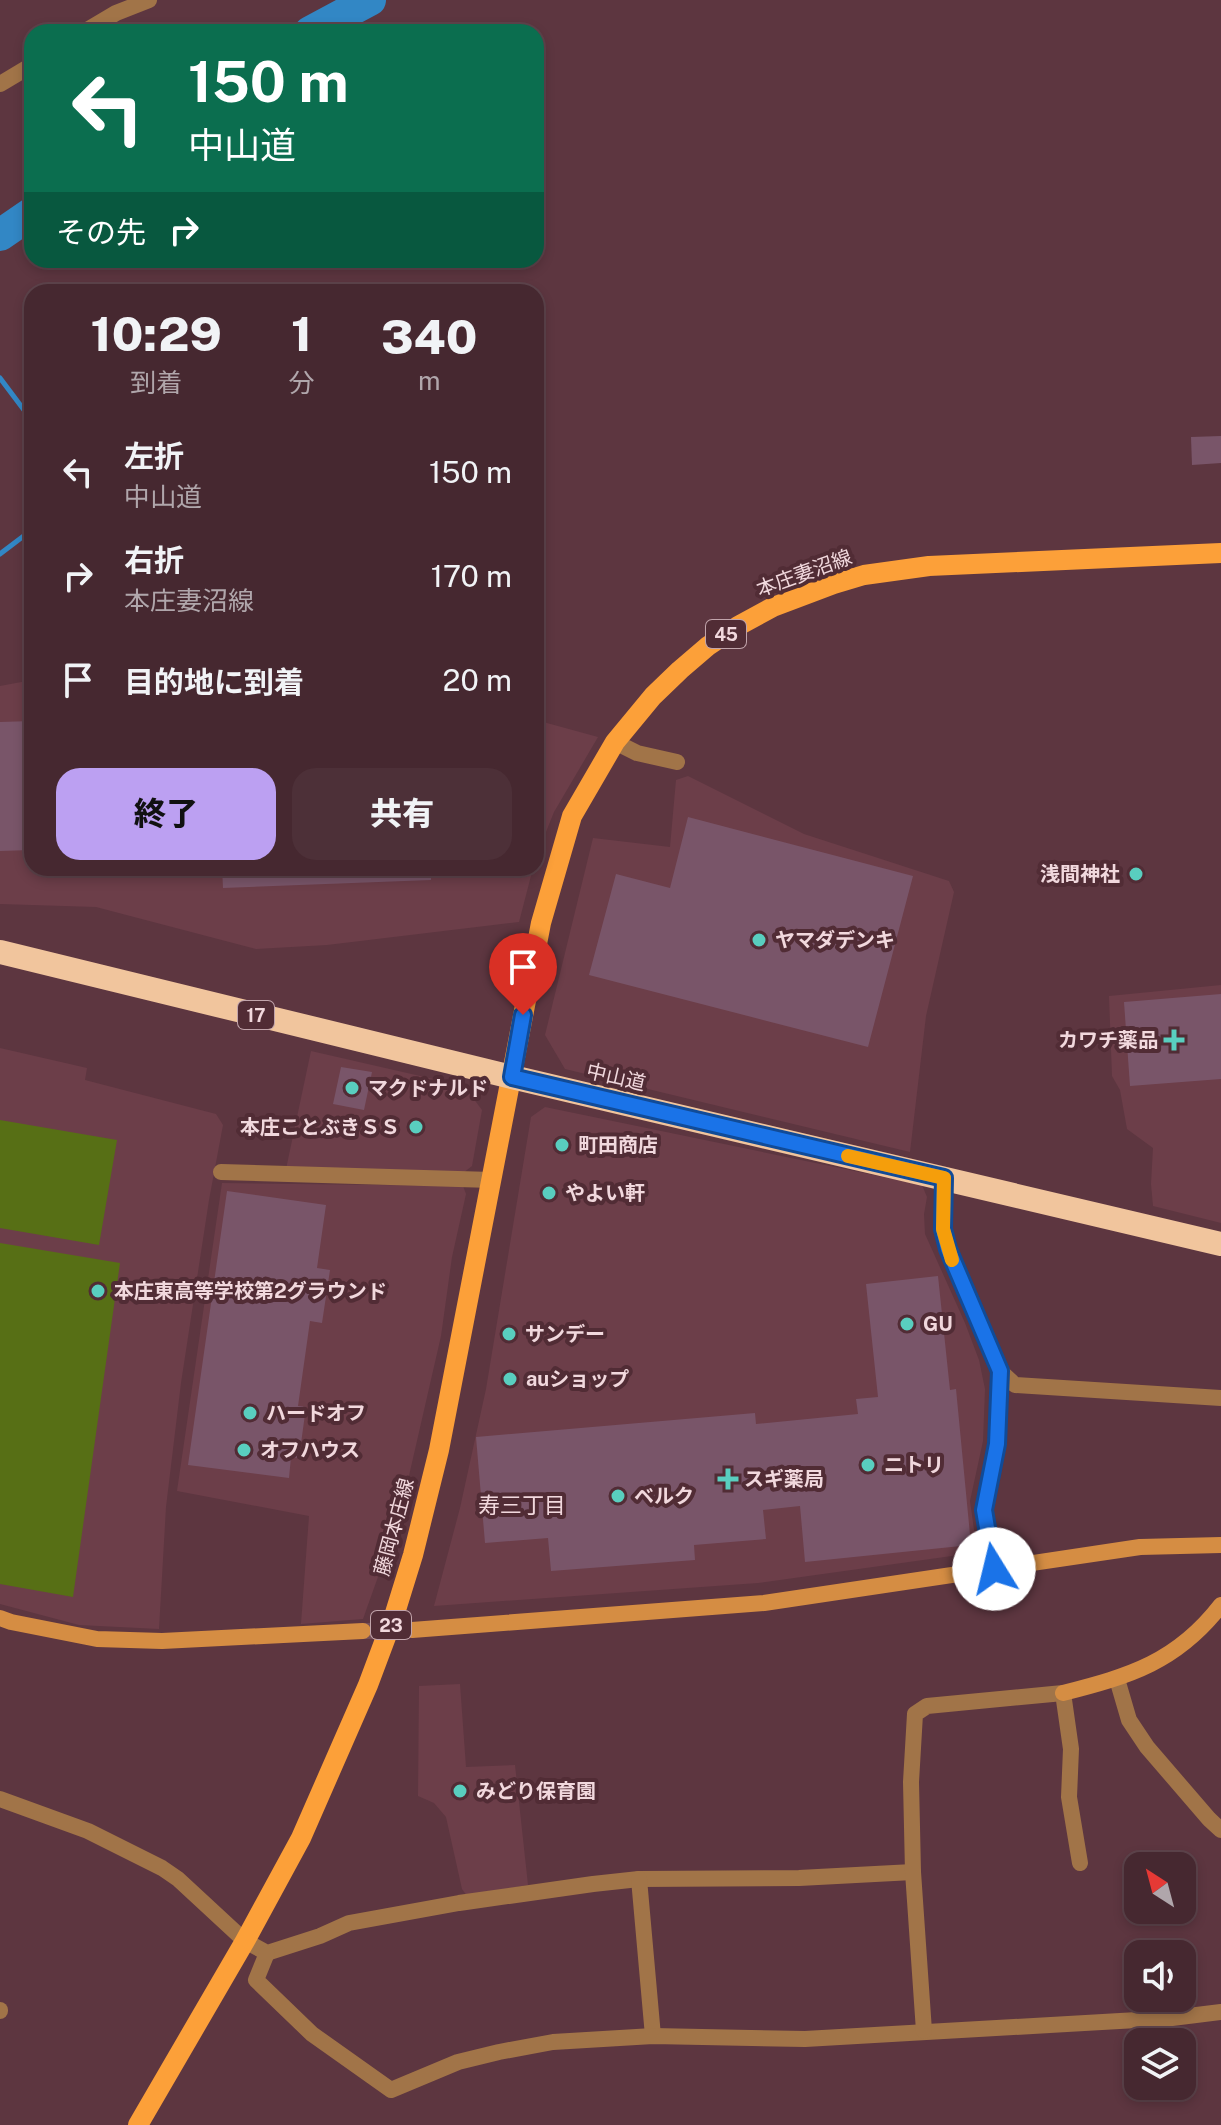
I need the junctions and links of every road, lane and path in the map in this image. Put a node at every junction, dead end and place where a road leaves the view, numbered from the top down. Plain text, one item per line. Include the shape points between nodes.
1 (149, 0) edge
2 (97, 24) edge
3 (24, 70) edge
4 (0, 84) edge
5 (1221, 553) edge
6 (615, 742) junction
7 (677, 762) dead end
8 (0, 952) edge
9 (512, 1077) junction
10 (221, 1172) dead end
11 (944, 1178) junction
12 (492, 1180) junction
13 (1221, 1244) edge
14 (1000, 1371) junction
15 (1221, 1398) edge
16 (1221, 1545) edge
17 (994, 1569) junction
18 (1221, 1605) edge
19 (0, 1618) edge
20 (412, 1630) tunnel mouth
21 (363, 1631) tunnel mouth
22 (1117, 1679) junction
23 (1063, 1693) junction
24 (0, 1799) edge
25 (1221, 1830) edge
26 (1080, 1863) dead end
27 (913, 1872) junction
28 (639, 1879) junction
29 (245, 1941) junction
30 (267, 1953) junction
31 (1221, 2012) edge
32 (924, 2031) junction
33 (653, 2036) junction
34 (138, 2125) edge

1 - 2 street
3 - 4 street
5 - 6 main road, 本庄妻沼線 / 45 via 929,566 834,584 773,607 708,646 653,696
6 - 7 street
6 - 9 main road, 本庄妻沼線 / 45 via 572,816 541,923
8 - 9 highway, 中山道 / 17
9 - 11 highway, 中山道 / 17
9 - 12 main road, 藤岡本庄線 / 23
10 - 12 street
11 - 13 highway, 中山道 / 17
11 - 14 street via 948,1249
12 - 29 main road, 藤岡本庄線 / 23 via 439,1450 395,1613 301,1838
14 - 15 street via 1015,1385
14 - 17 street via 997,1444 984,1510
16 - 17 street via 1140,1547
17 - 20 street via 764,1603
18 - 22 street via 1162,1659
19 - 21 street via 97,1639
22 - 23 street
22 - 25 street via 1129,1720 1141,1738
23 - 26 street via 1071,1749 1069,1797
23 - 27 street via 927,1706 915,1714
24 - 29 street via 88,1831 162,1868
27 - 28 street
27 - 32 street
28 - 30 street via 349,1923
28 - 33 street
29 - 30 street
29 - 34 main road, 藤岡本庄線 / 23
30 - 33 street via 256,1980 312,2034 391,2090 458,2062 499,2052 553,2042
31 - 32 street
32 - 33 street via 805,2039

